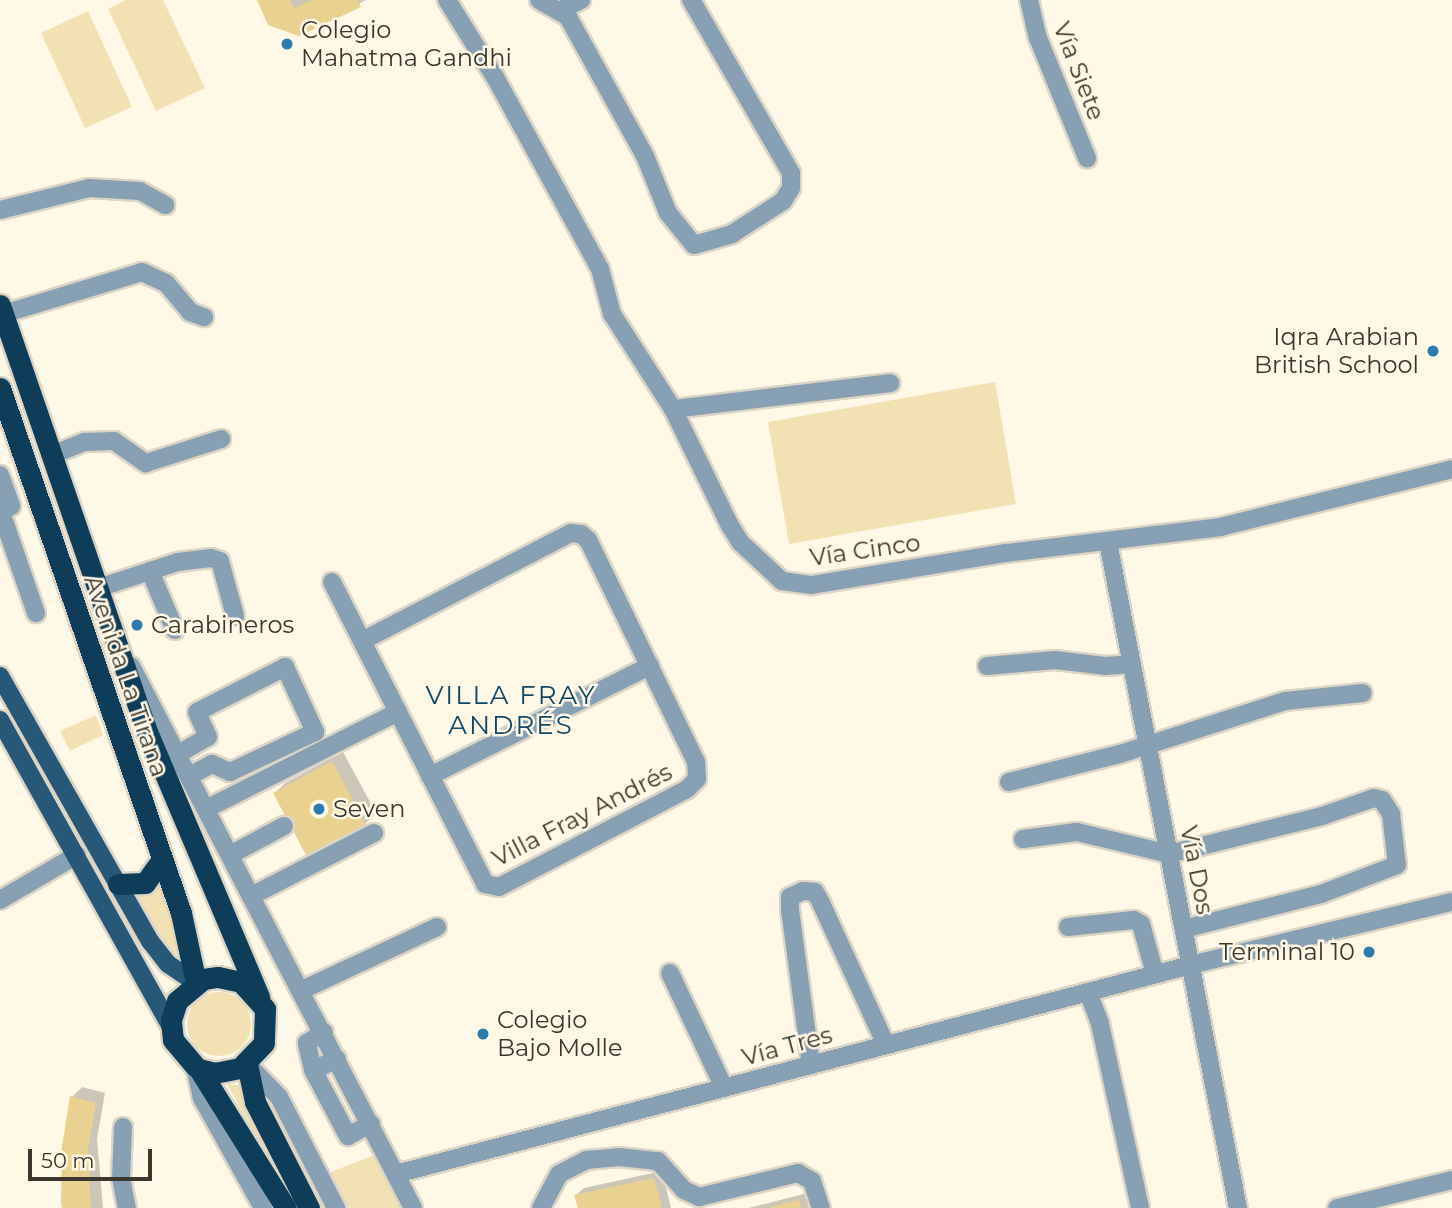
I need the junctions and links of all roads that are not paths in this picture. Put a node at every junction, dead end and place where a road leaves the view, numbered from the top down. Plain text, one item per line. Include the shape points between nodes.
1 (447, 0) edge
2 (539, 0) edge
3 (581, 0) edge
4 (691, 0) edge
5 (1029, 0) edge
6 (559, 11) junction
7 (1087, 158) dead end
8 (165, 205) dead end
9 (0, 210) edge
10 (2, 309) edge
11 (204, 317) dead end
12 (890, 383) dead end
13 (0, 388) edge
14 (673, 409) junction
15 (221, 439) dead end
16 (51, 455) junction
17 (1452, 469) edge
18 (0, 475) edge
19 (1108, 542) junction
20 (150, 571) junction
21 (332, 582) dead end
22 (98, 589) junction
23 (36, 613) dead end
24 (235, 616) dead end
25 (174, 629) dead end
26 (114, 636) junction
27 (362, 641) junction
28 (1132, 664) junction
29 (650, 666) junction
30 (987, 666) dead end
31 (0, 676) edge
32 (1363, 694) dead end
33 (398, 712) junction
34 (0, 720) edge
35 (1148, 743) junction
36 (180, 753) junction
37 (191, 775) junction
38 (430, 776) junction
39 (1010, 782) dead end
40 (208, 808) junction
41 (285, 826) dead end
42 (374, 833) dead end
43 (1023, 839) dead end
44 (1169, 854) junction
45 (77, 855) junction
46 (232, 855) junction
47 (162, 860) junction
48 (118, 884) junction
49 (253, 895) junction
50 (0, 900) edge
51 (1452, 902) edge
52 (437, 927) dead end
53 (1068, 927) dead end
54 (1184, 929) junction
55 (1191, 965) junction
56 (670, 973) dead end
57 (1155, 974) junction
58 (196, 982) junction
59 (302, 990) junction
60 (1088, 992) junction
61 (259, 997) junction
62 (171, 1027) junction
63 (324, 1032) junction
64 (886, 1045) junction
65 (337, 1059) junction
66 (247, 1064) junction
67 (811, 1065) junction
68 (197, 1067) junction
69 (313, 1070) junction
70 (724, 1088) junction
71 (355, 1093) junction
72 (331, 1104) junction
73 (371, 1124) junction
74 (123, 1127) dead end
75 (396, 1174) junction
76 (1452, 1180) edge
77 (127, 1208) edge
78 (263, 1208) edge
79 (286, 1208) edge
80 (309, 1208) edge
81 (335, 1208) edge
82 (413, 1208) edge
83 (541, 1208) edge
84 (821, 1208) edge
85 (1140, 1208) edge
86 (1238, 1208) edge
87 (1337, 1208) edge

1 - 14 street, Vía Cinco via 495,77 600,269 612,314 629,346
2 - 6 street
3 - 6 street
4 - 6 street via 791,173 791,188 783,201 732,234 694,245 679,232 645,156 568,17
5 - 7 street, Vía Siete via 1038,38
8 - 9 street via 140,191 89,188
10 - 11 street via 142,272 166,283 190,312
10 - 16 highway, Avenida La Tirana
12 - 14 street
13 - 47 highway, Avenida La Tirana
14 - 19 street, Vía Cinco via 741,543 782,581 812,585 1006,553
15 - 16 street via 146,463 114,441 85,442
16 - 22 highway, Avenida La Tirana
17 - 19 street, Vía Cinco via 1220,527
18 - 23 street via 11,506 1,512
19 - 28 street, Vía Dos
20 - 22 street
20 - 24 street via 178,562 220,561
20 - 25 street
21 - 27 street, Villa Fray Andrés
22 - 26 highway, Avenida La Tirana
26 - 36 street, Avenida La Tirana
26 - 61 highway, Avenida La Tirana via 166,783
27 - 29 street, Villa Fray Andrés via 576,533 588,540
27 - 33 street, Villa Fray Andrés
28 - 30 street via 1055,660
28 - 35 street, Vía Dos
29 - 38 street
29 - 38 street, Villa Fray Andrés via 698,767 695,783 499,887 482,880
31 - 48 main road
32 - 35 street via 1285,701
33 - 38 street, Villa Fray Andrés
33 - 40 street
34 - 45 main road
35 - 39 street
35 - 44 street, Vía Dos
36 - 37 street, Avenida La Tirana
36 - 37 street via 208,737 197,712 285,667 315,732 230,772 212,764
37 - 40 street, Avenida La Tirana
40 - 46 street, Avenida La Tirana
41 - 46 street
42 - 49 street
43 - 44 street via 1077,832
44 - 54 street, Vía Dos
44 - 54 street via 1374,798 1382,800 1391,814 1397,865 1321,894
45 - 50 street
45 - 62 main road
46 - 49 street, Avenida La Tirana
47 - 48 highway via 145,883
47 - 58 highway, Avenida La Tirana via 188,935
48 - 58 main road via 159,953
49 - 59 street, Avenida La Tirana
51 - 55 street, Vía Tres
52 - 59 street
53 - 57 street via 1135,920 1145,934
54 - 55 street, Vía Dos
55 - 57 street, Vía Tres
55 - 86 street, Vía Dos
56 - 70 street
57 - 60 street, Vía Tres
58 - 61 highway via 218,976 234,979
58 - 62 highway via 177,1001
59 - 63 street, Avenida La Tirana
60 - 64 street, Vía Tres
60 - 85 street via 1100,1024
61 - 66 highway via 267,1029
62 - 68 highway via 176,1046
63 - 65 street, Avenida La Tirana
63 - 69 street via 307,1043
64 - 67 street, Vía Tres
64 - 67 street via 815,892 803,891 790,897 790,910
65 - 69 street
65 - 71 street, Avenida La Tirana
66 - 68 highway via 224,1072
66 - 80 highway via 255,1102
66 - 81 street via 279,1097
67 - 70 street, Vía Tres
68 - 78 street via 202,1098
68 - 79 highway
69 - 72 street
70 - 75 street, Vía Tres
71 - 72 street
71 - 73 street, Avenida La Tirana
72 - 73 street via 348,1136
73 - 75 street, Avenida La Tirana
74 - 77 street via 121,1178
75 - 82 street, Avenida La Tirana
76 - 87 street
83 - 84 street via 559,1174 586,1160 619,1157 659,1161 684,1190 699,1197 798,1173 812,1181

